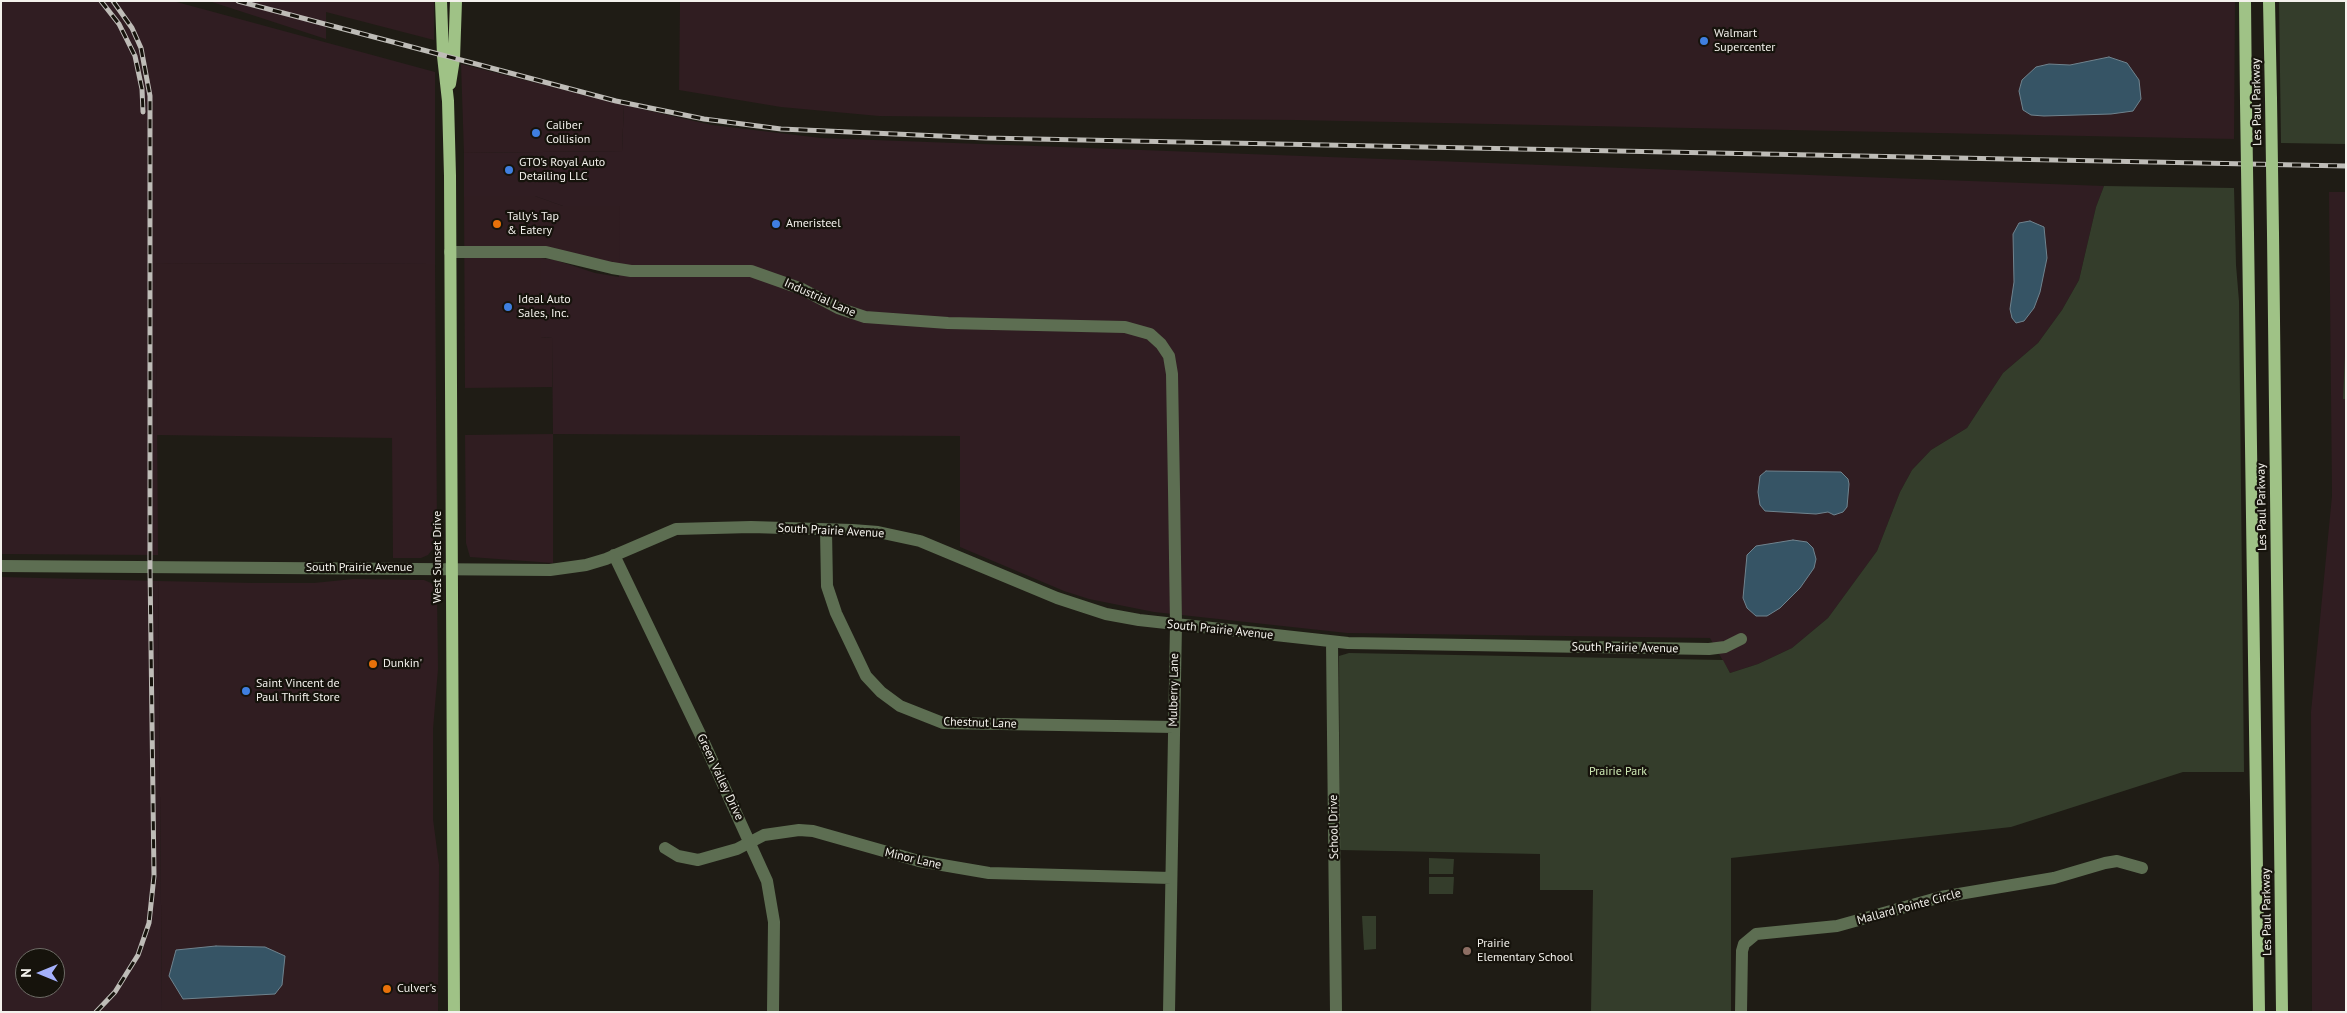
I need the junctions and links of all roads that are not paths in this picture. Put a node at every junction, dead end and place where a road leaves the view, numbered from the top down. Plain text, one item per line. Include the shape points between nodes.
1 (440, 1) edge
2 (456, 1) edge
3 (2245, 1) edge
4 (2269, 1) edge
5 (448, 101) junction
6 (450, 252) junction
7 (1159, 341) joint
8 (826, 530) junction
9 (614, 555) junction
10 (1, 566) edge
11 (452, 568) junction
12 (1176, 625) junction
13 (1741, 639) dead end
14 (1332, 642) junction
15 (1174, 727) junction
16 (750, 842) junction
17 (666, 848) dead end
18 (2257, 856) junction
19 (2142, 868) dead end
20 (1171, 878) junction
21 (454, 1012) edge
22 (773, 1012) edge
23 (1169, 1012) edge
24 (1336, 1012) edge
25 (1741, 1012) edge
26 (2259, 1012) edge
27 (2266, 1012) edge
28 (2282, 1012) edge

1 - 5 main road, West Sunset Drive
2 - 5 main road, West Sunset Drive via 454,59
3 - 18 main road, Les Paul Parkway, bridge
4 - 28 main road, Les Paul Parkway, bridge
5 - 6 main road, West Sunset Drive
6 - 7 street, Industrial Lane via 546,252 631,271 751,271 793,285 838,308 865,317 948,323 1125,327 1144,331
6 - 11 main road, West Sunset Drive
7 - 12 street, Mulberry Lane via 1168,356 1172,374
8 - 9 street, South Prairie Avenue via 689,527 656,536
8 - 12 street, South Prairie Avenue via 878,532 913,539 1085,608
8 - 15 street, Chestnut Lane via 826,586 836,613 866,676 900,706 943,722
9 - 11 street, South Prairie Avenue via 586,565 550,570
9 - 16 street, Green Valley Drive
10 - 11 street, South Prairie Avenue
11 - 21 main road, West Sunset Drive
12 - 14 street, South Prairie Avenue
12 - 15 street, Mulberry Lane
13 - 14 street, South Prairie Avenue via 1724,647 1709,649
14 - 24 street, School Drive
15 - 20 street, Mulberry Lane
16 - 17 street, Minor Lane via 698,860 678,856
16 - 20 street, Minor Lane via 764,836 813,831 919,861 989,873
16 - 22 street, Green Valley Drive via 767,881 772,908
18 - 26 main road, Les Paul Parkway
18 - 27 main road via 2265,914
19 - 25 street, Mallard Pointe Circle via 2116,861 2054,878 1941,896 1836,926 1756,934 1744,944 1742,951
20 - 23 street, Mulberry Lane

